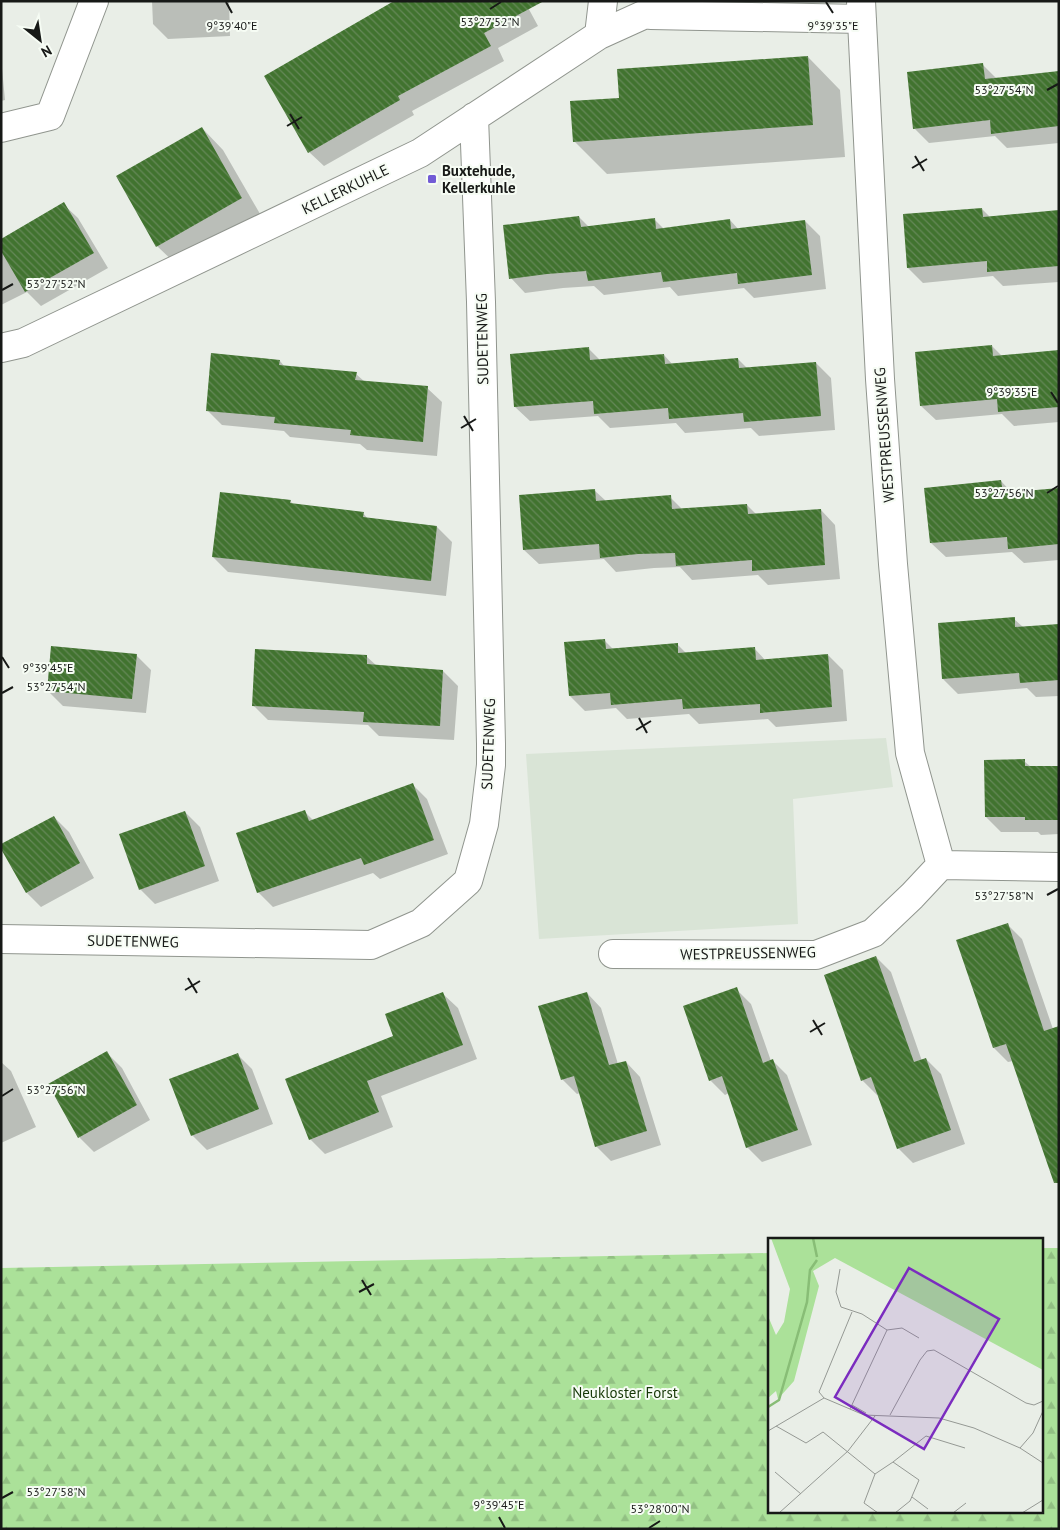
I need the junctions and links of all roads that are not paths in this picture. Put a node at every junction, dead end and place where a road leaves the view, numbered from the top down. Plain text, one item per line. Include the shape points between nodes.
1 (94, 1) edge
2 (604, 1) edge
3 (674, 1) edge
4 (862, 10) edge
5 (645, 15) junction
6 (599, 35) junction
7 (474, 117) junction
8 (1, 128) edge
9 (1, 348) edge
10 (941, 865) junction
11 (1059, 867) edge
12 (1, 939) edge
13 (613, 954) dead end

1 - 8 street via 50,116
2 - 6 street
3 - 5 street, KELLERKUHLE
4 - 5 street
4 - 10 street, WESTPREUSSENWEG via 880,379 906,720 910,753
5 - 6 street, KELLERKUHLE
6 - 7 street, KELLERKUHLE
7 - 9 street, KELLERKUHLE via 420,153 23,343
7 - 12 street, SUDETENWEG via 491,744 484,824 468,881 421,923 372,945
10 - 11 street
10 - 13 street, WESTPREUSSENWEG via 873,933 816,955

